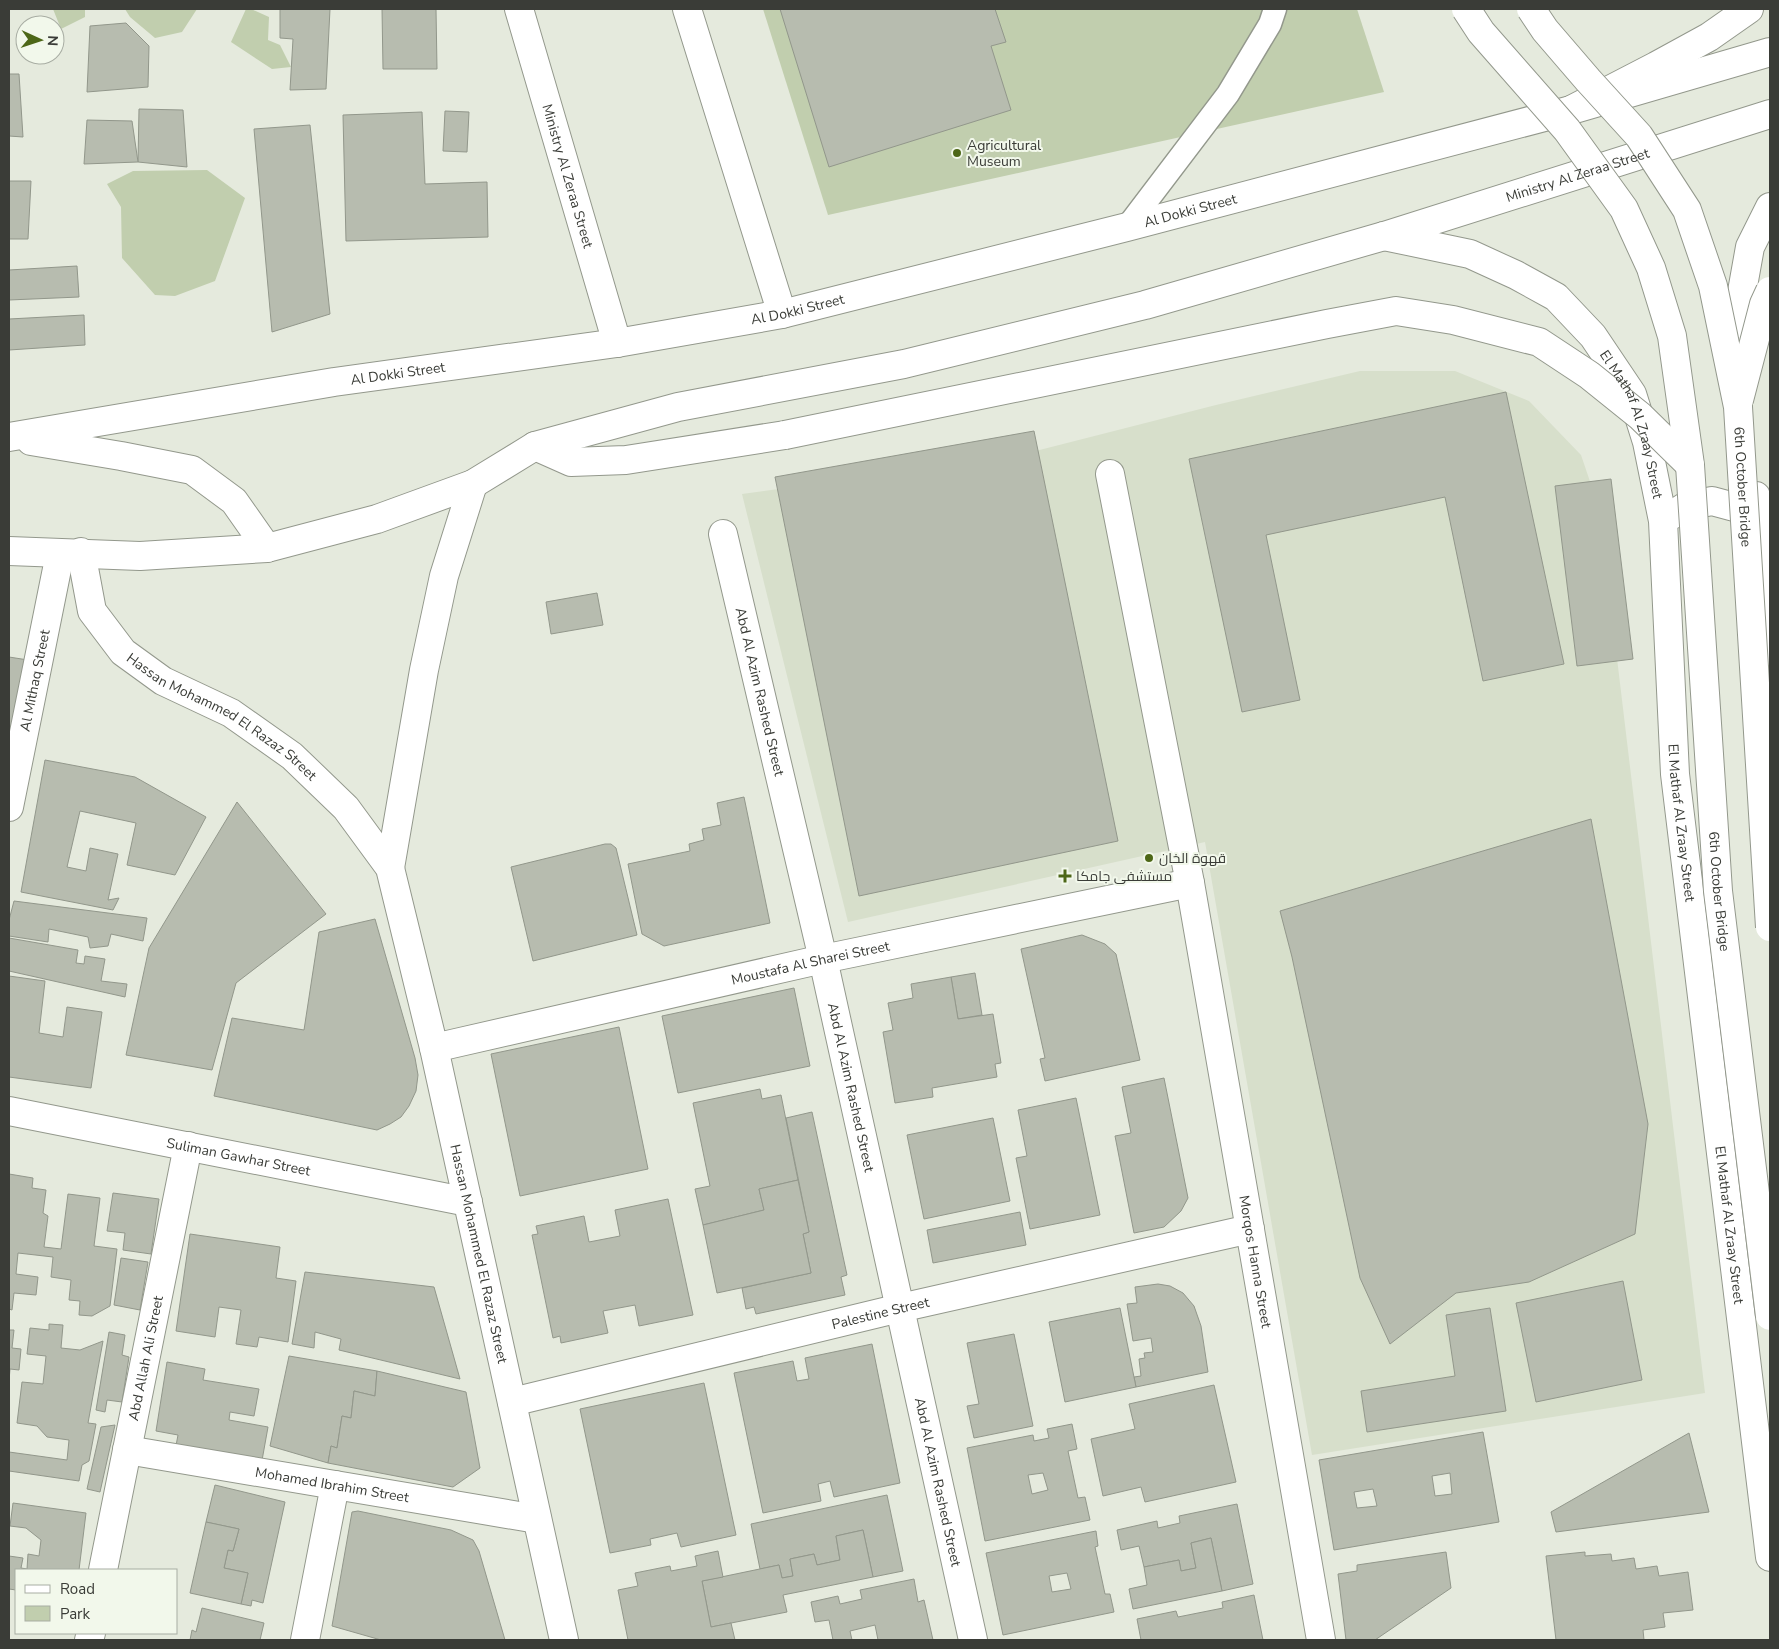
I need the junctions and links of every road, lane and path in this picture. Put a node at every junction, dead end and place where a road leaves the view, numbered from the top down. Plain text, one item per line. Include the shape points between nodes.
1 (519, 9) edge
2 (686, 9) edge
3 (1275, 9) edge
4 (1466, 9) edge
5 (1531, 9) edge
6 (1749, 9) edge
7 (1770, 52) edge
8 (1571, 110) junction
9 (1770, 114) edge
10 (1770, 207) edge
11 (1128, 226) junction
12 (1384, 236) junction
13 (1770, 291) edge
14 (782, 314) junction
15 (618, 343) junction
16 (1738, 407) junction
17 (9, 437) edge
18 (535, 446) junction
19 (1690, 465) junction
20 (1110, 474) dead end
21 (473, 484) junction
22 (1663, 522) junction
23 (1764, 525) edge
24 (723, 534) dead end
25 (267, 548) junction
26 (9, 550) edge
27 (71, 553) junction
28 (1770, 651) edge
29 (9, 807) edge
30 (390, 868) junction
31 (1190, 883) junction
32 (1770, 927) edge
33 (823, 959) junction
34 (434, 1048) junction
35 (9, 1111) edge
36 (188, 1146) junction
37 (468, 1202) junction
38 (1250, 1230) junction
39 (900, 1308) junction
40 (1770, 1316) edge
41 (512, 1402) junction
42 (127, 1450) junction
43 (335, 1485) junction
44 (537, 1519) junction
45 (1770, 1557) edge
46 (103, 1569) edge
47 (305, 1640) edge
48 (564, 1640) edge
49 (973, 1640) edge
50 (1321, 1640) edge

1 - 15 main road, Ministry Al Zeraa Street
2 - 14 main road
3 - 11 lane via 1270,24 1228,94
4 - 19 main road, 6th October Bridge, bridge via 1480,32 1567,130 1624,209 1651,268 1672,336
5 - 16 main road, bridge via 1545,30 1640,136 1687,210 1713,286
6 - 8 main road via 1700,42
7 - 8 main road
8 - 11 main road, Al Dokki Street
9 - 12 main road, Ministry Al Zeraa Street
10 - 23 main road via 1750,247 1738,314 1746,411
11 - 14 main road, Al Dokki Street
12 - 18 main road via 1145,305 904,364 678,407
12 - 22 main road, El Mathaf Al Zraay Street via 1470,254 1556,297 1593,336 1632,394 1648,442
13 - 16 main road, bridge
14 - 15 main road, Al Dokki Street
15 - 17 main road, Al Dokki Street via 334,382
16 - 32 main road, 6th October Bridge, bridge
17 - 25 main road via 192,470 234,501
18 - 19 main road, bridge via 571,462 626,460 785,435 1396,311 1453,320 1539,342 1589,375 1640,416
18 - 21 main road
19 - 40 main road, 6th October Bridge, bridge via 1718,891
20 - 31 main road, Morqos Hanna Street
21 - 25 main road via 377,519
21 - 30 main road, Hassan Mohammed El Razaz Street via 444,576 424,670
22 - 23 main road via 1686,506 1712,501 1738,508
22 - 45 main road, El Mathaf Al Zraay Street via 1675,774
23 - 28 main road
24 - 33 main road, Abd Al Azim Rashed Street
25 - 27 main road via 140,556
26 - 27 main road
27 - 29 main road, Al Mithaq Street
27 - 30 main road, Hassan Mohammed El Razaz Street via 92,611 124,652 163,681 230,713 292,756 346,808
30 - 34 main road, Hassan Mohammed El Razaz Street
31 - 33 main road, Moustafa Al Sharei Street
31 - 38 main road, Morqos Hanna Street
33 - 34 main road, Moustafa Al Sharei Street
33 - 39 main road, Abd Al Azim Rashed Street
34 - 37 main road, Hassan Mohammed El Razaz Street
35 - 36 main road, Suliman Gawhar Street
36 - 37 main road, Suliman Gawhar Street
36 - 42 main road, Abd Allah Ali Street
37 - 41 main road, Hassan Mohammed El Razaz Street
38 - 39 main road, Palestine Street
38 - 50 main road, Morqos Hanna Street
39 - 41 main road, Palestine Street
39 - 49 main road, Abd Al Azim Rashed Street
41 - 44 main road, Hassan Mohammed El Razaz Street
42 - 43 main road, Mohamed Ibrahim Street
42 - 46 main road, Abd Allah Ali Street
43 - 44 main road, Mohamed Ibrahim Street
43 - 47 main road
44 - 48 main road, Hassan Mohammed El Razaz Street

